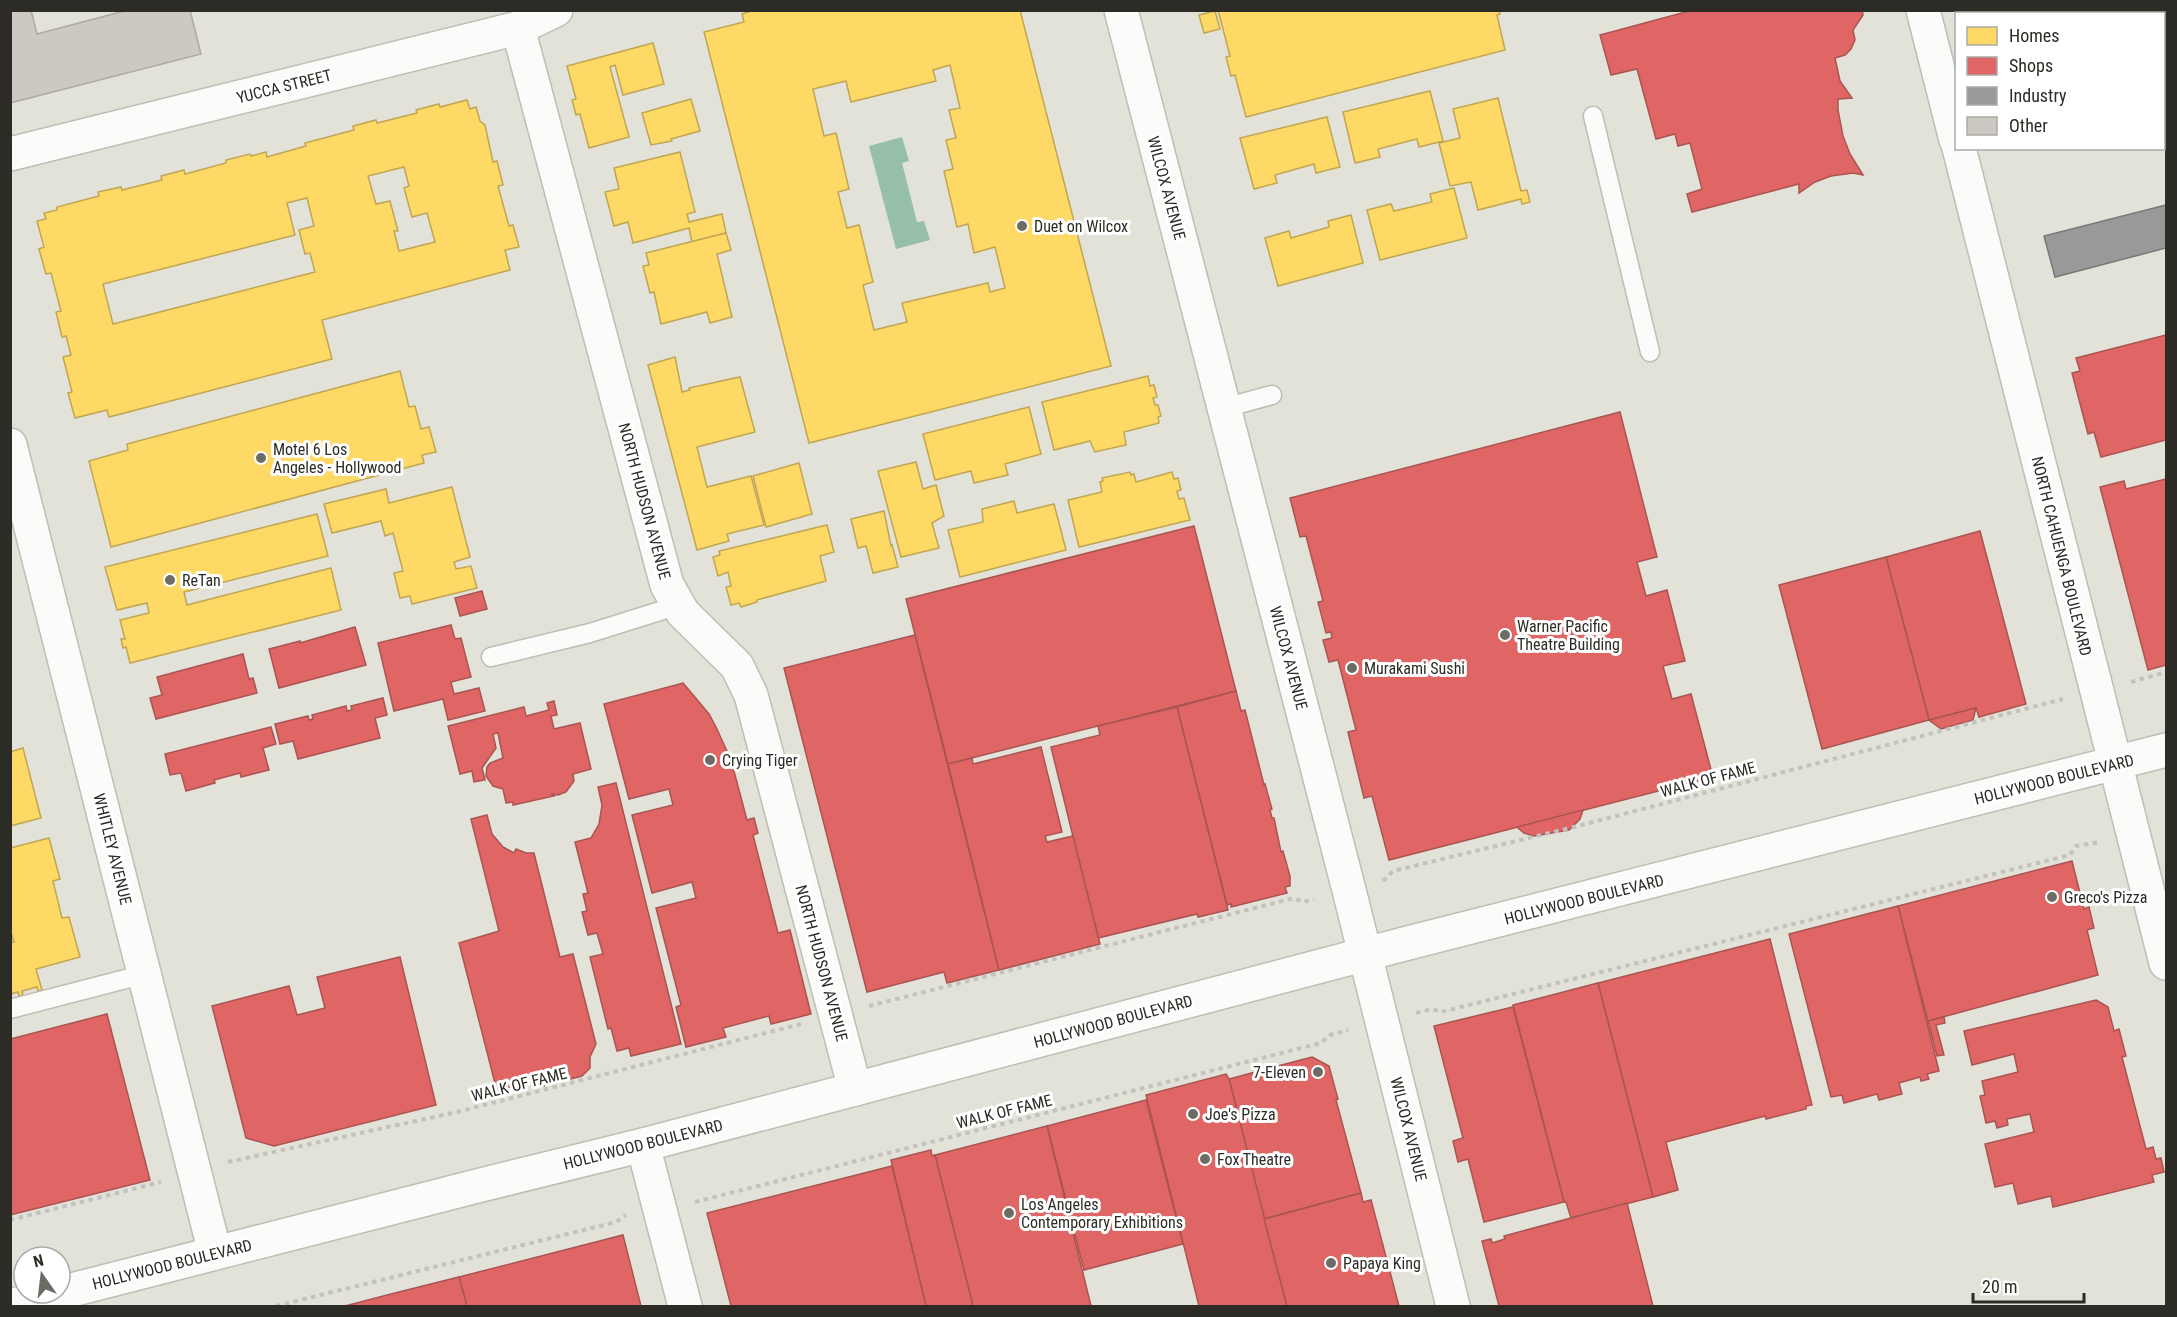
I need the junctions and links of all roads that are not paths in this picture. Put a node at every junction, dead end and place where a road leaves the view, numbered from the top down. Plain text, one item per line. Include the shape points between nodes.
1 (556, 10) edge
2 (1121, 10) edge
3 (1923, 10) edge
4 (518, 28) junction
5 (1593, 116) dead end
6 (1955, 136) edge
7 (1960, 150) edge
8 (10, 154) edge
9 (1650, 352) dead end
10 (1272, 395) dead end
11 (1224, 408) junction
12 (10, 445) edge
13 (678, 605) junction
14 (491, 657) dead end
15 (2166, 750) edge
16 (2115, 763) junction
17 (1365, 955) junction
18 (2166, 963) edge
19 (145, 974) junction
20 (10, 1009) edge
21 (855, 1089) junction
22 (643, 1145) junction
23 (215, 1253) junction
24 (72, 1290) edge
25 (685, 1306) edge
26 (1454, 1306) edge

1 - 4 street, YUCCA STREET
2 - 11 street, WILCOX AVENUE
3 - 6 street
4 - 8 street, YUCCA STREET
4 - 13 street, NORTH HUDSON AVENUE via 667,585
5 - 9 lane
7 - 16 street, NORTH CAHUENGA BOULEVARD
10 - 11 lane
11 - 17 street, WILCOX AVENUE
12 - 19 street, WHITLEY AVENUE
13 - 14 lane via 590,633
13 - 21 street, NORTH HUDSON AVENUE via 737,666 752,695
15 - 16 street, HOLLYWOOD BOULEVARD
16 - 17 street, HOLLYWOOD BOULEVARD
16 - 18 street, NORTH CAHUENGA BOULEVARD
17 - 21 street, HOLLYWOOD BOULEVARD
17 - 26 street, WILCOX AVENUE
19 - 20 lane
19 - 23 street, WHITLEY AVENUE
21 - 22 street, HOLLYWOOD BOULEVARD
22 - 23 street, HOLLYWOOD BOULEVARD
22 - 25 street
23 - 24 street, HOLLYWOOD BOULEVARD

